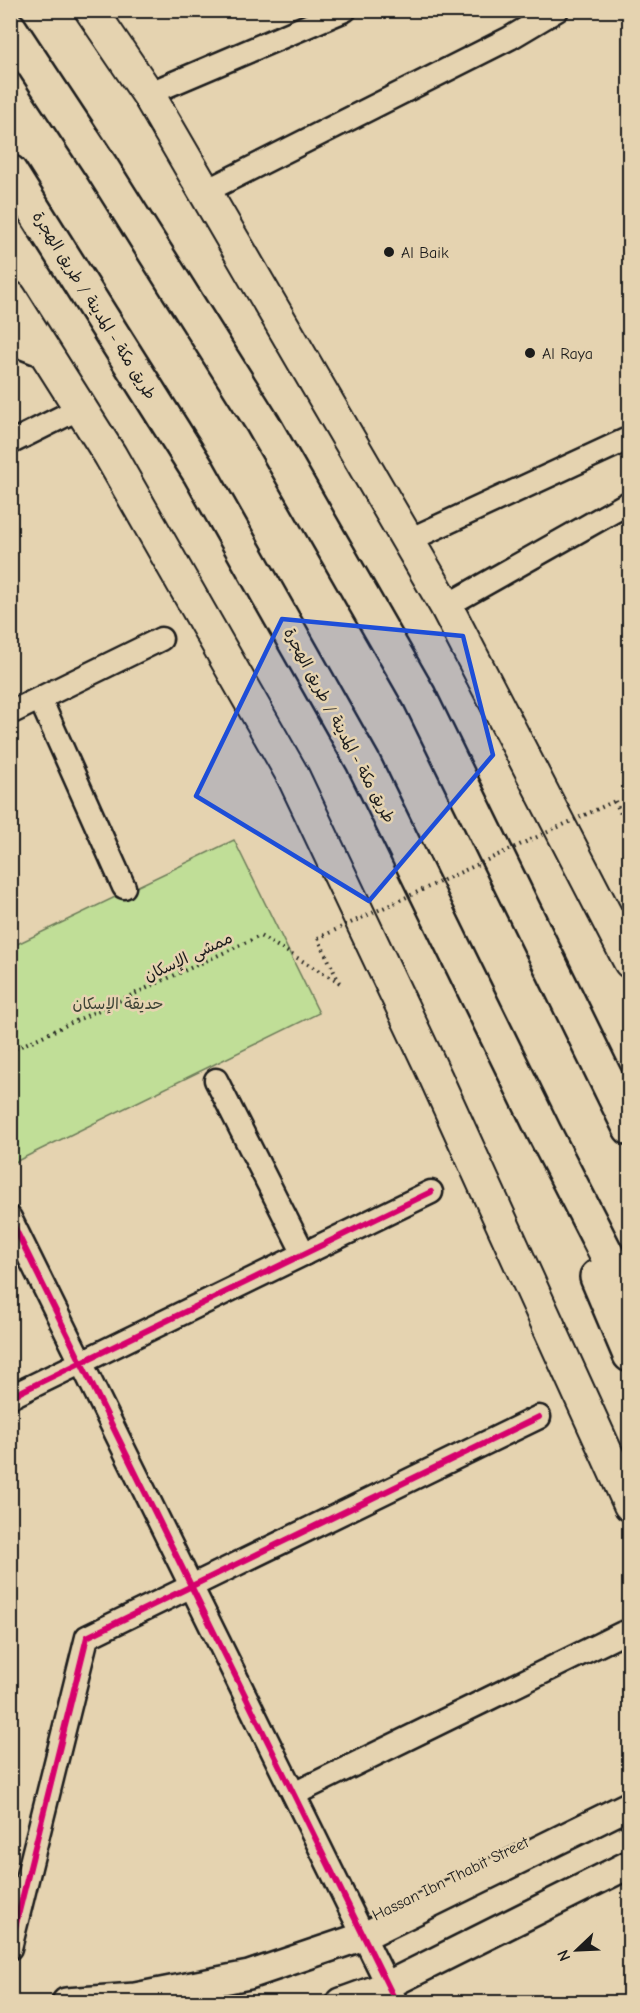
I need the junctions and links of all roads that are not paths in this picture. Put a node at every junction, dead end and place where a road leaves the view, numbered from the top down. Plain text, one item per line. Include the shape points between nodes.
1 (91, 10) edge
2 (345, 10) edge
3 (557, 10) edge
4 (10, 29) edge
5 (148, 94) junction
6 (10, 172) edge
7 (206, 191) junction
8 (10, 297) edge
9 (10, 340) edge
10 (46, 354) junction
11 (80, 408) junction
12 (630, 438) edge
13 (10, 443) edge
14 (630, 502) edge
15 (407, 541) junction
16 (446, 606) junction
17 (161, 639) dead end
18 (40, 699) junction
19 (10, 713) edge
20 (124, 887) dead end
21 (630, 962) edge
22 (481, 1004) junction
23 (216, 1080) dead end
24 (622, 1110) edge
25 (630, 1128) edge
26 (431, 1192) dead end
27 (10, 1218) edge
28 (304, 1254) junction
29 (630, 1300) edge
30 (630, 1354) edge
31 (82, 1363) junction
32 (10, 1397) edge
33 (539, 1417) dead end
34 (630, 1505) edge
35 (192, 1586) junction
36 (623, 1634) dead end
37 (294, 1794) junction
38 (630, 1805) edge
39 (630, 1863) edge
40 (364, 1936) junction
41 (10, 1948) edge
42 (392, 1994) edge
43 (66, 2002) edge
44 (341, 2002) edge

1 - 5 main road
2 - 5 street
3 - 7 street via 510,38
4 - 24 highway via 263,424 419,696
5 - 7 main road
6 - 22 highway, طريق مكة - المدينة / طريق الهجرة via 199,472 363,762
7 - 15 main road
8 - 10 main road
9 - 10 street
10 - 11 main road
11 - 13 street
11 - 34 main road via 293,776 436,1078
12 - 15 street
14 - 16 street
15 - 16 main road
16 - 21 main road
17 - 18 street
18 - 19 street
18 - 20 street
22 - 29 highway, طريق مكة - المدينة / طريق الهجرة
22 - 30 highway
23 - 28 street
24 - 25 highway
26 - 28 street
27 - 31 street
28 - 31 street
31 - 32 street
31 - 35 street
33 - 35 street
35 - 37 street
35 - 41 street via 87,1637
36 - 37 street
37 - 40 street
38 - 40 street, Hassan Ibn Thabit Street
39 - 42 street
40 - 42 street
40 - 43 street, Hassan Ibn Thabit Street via 249,1975 135,1997
42 - 44 street

